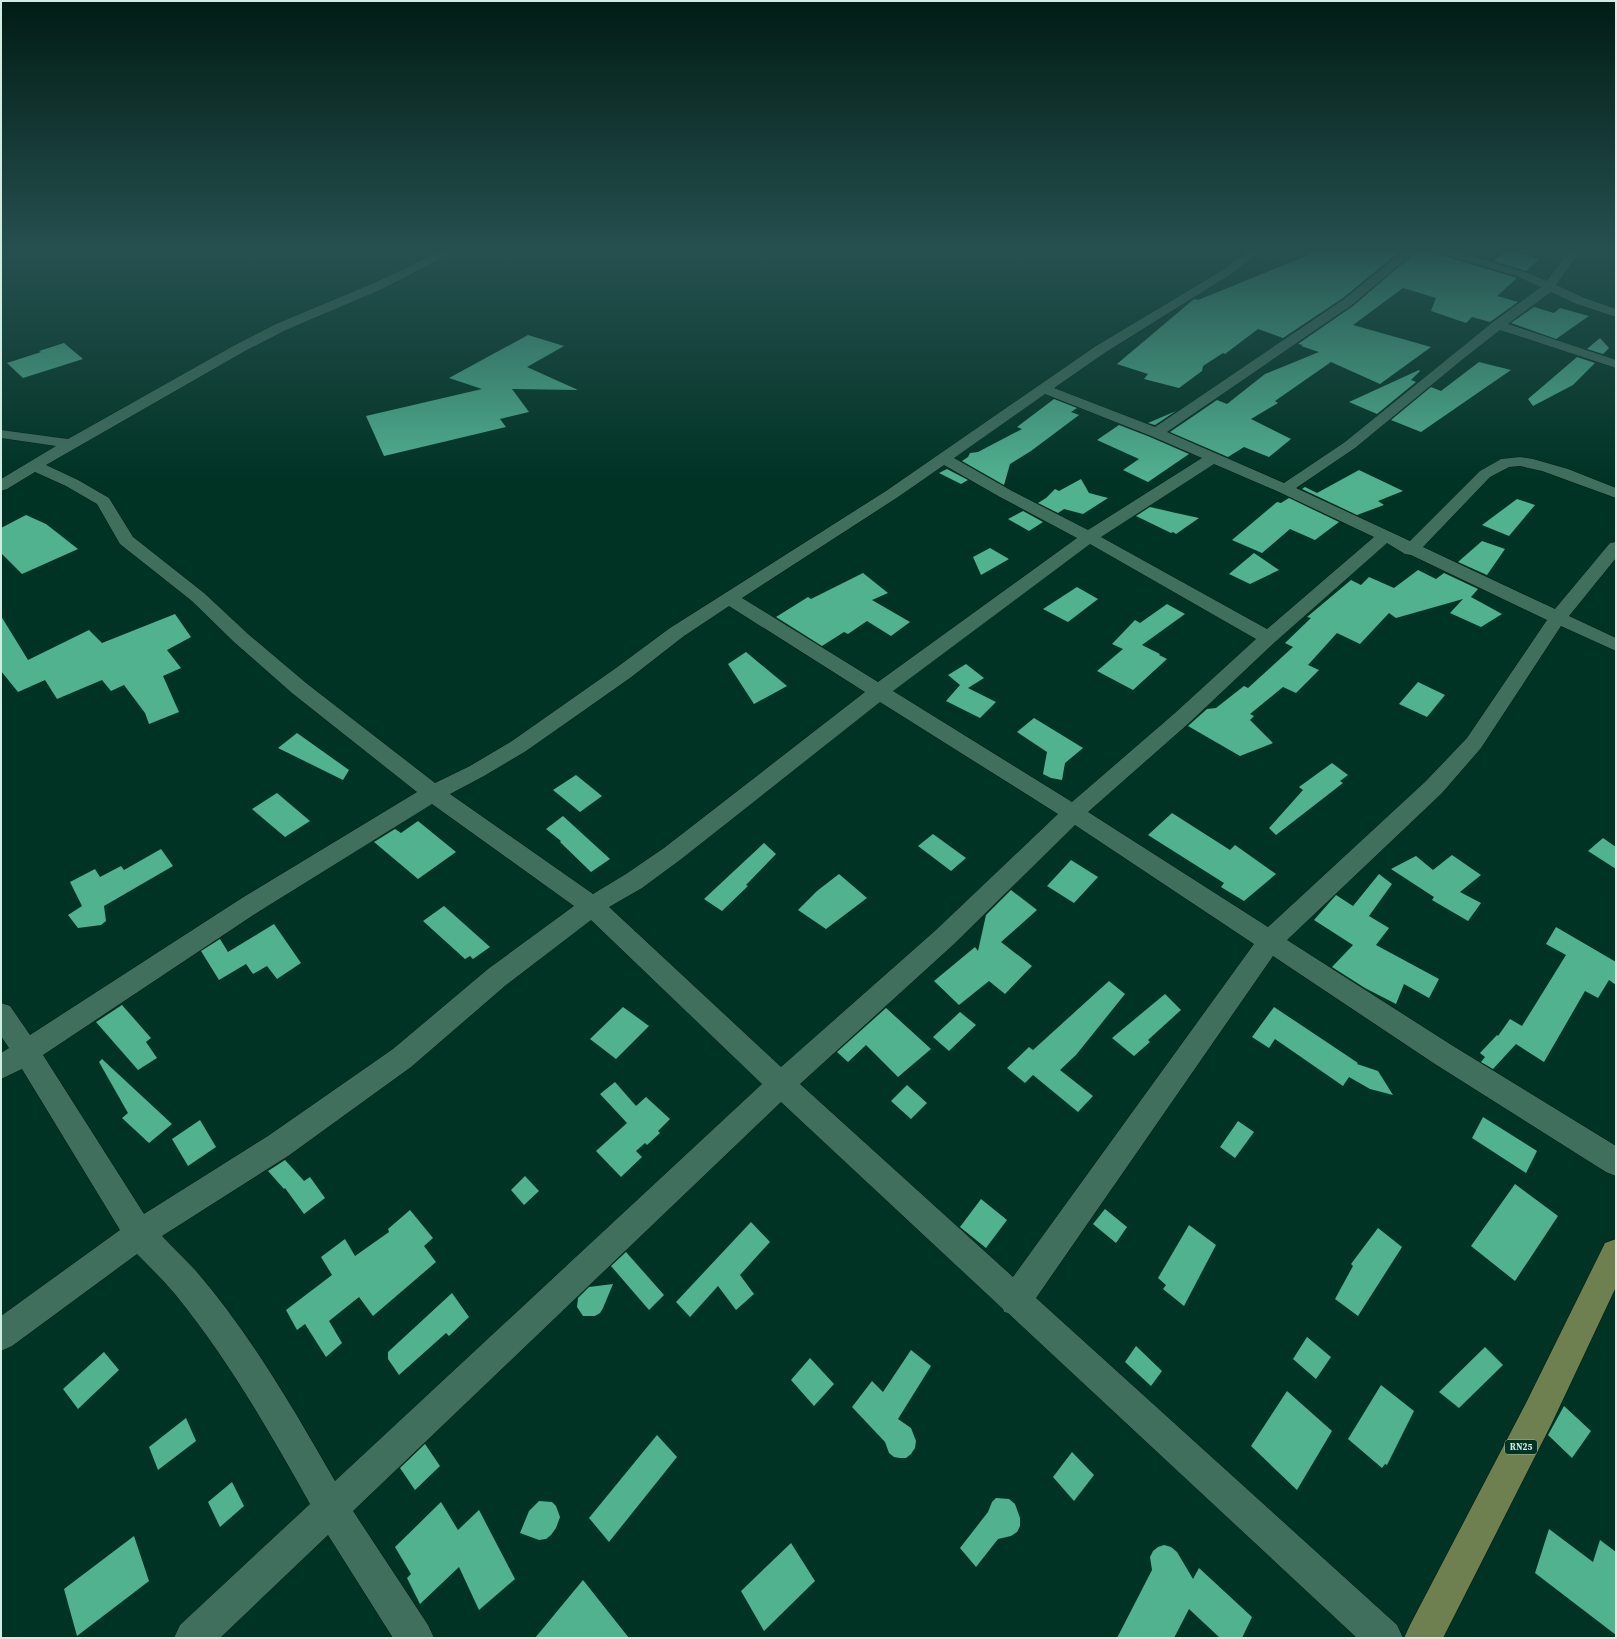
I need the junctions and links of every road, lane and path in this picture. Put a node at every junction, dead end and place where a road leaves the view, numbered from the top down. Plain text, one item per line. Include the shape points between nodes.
1 (281, 328) edge
2 (1135, 328) edge
3 (1309, 328) edge
4 (1493, 328) edge
5 (1508, 328) edge
6 (1616, 364) edge
7 (1045, 389) junction
8 (1156, 433) junction
9 (1, 434) edge
10 (70, 444) junction
11 (1213, 458) junction
12 (944, 459) junction
13 (35, 466) junction
14 (1, 486) edge
15 (1285, 489) junction
16 (1616, 493) edge
17 (1089, 537) junction
18 (1384, 537) junction
19 (1616, 547) edge
20 (1411, 550) junction
21 (730, 599) junction
22 (1558, 617) junction
23 (1268, 638) junction
24 (1616, 645) edge
25 (880, 691) junction
26 (433, 793) junction
27 (1073, 813) junction
28 (592, 906) junction
29 (1270, 941) junction
30 (1, 1014) edge
31 (26, 1052) junction
32 (1, 1067) edge
33 (780, 1084) junction
34 (1616, 1162) edge
35 (139, 1234) junction
36 (1616, 1254) edge
37 (1015, 1301) junction
38 (1, 1335) edge
39 (331, 1508) junction
40 (193, 1638) edge
41 (415, 1638) edge
42 (1384, 1638) edge
43 (1424, 1638) edge

1 - 10 street via 253,341
2 - 7 street
3 - 8 street
4 - 15 street via 1350,445
5 - 6 street
7 - 8 street
7 - 12 street
8 - 11 street
9 - 10 street
10 - 13 street
11 - 15 street
11 - 17 street
12 - 17 street
12 - 21 street
13 - 14 street
13 - 26 street via 103,501 126,540 198,597 240,638 300,688
15 - 18 street
16 - 20 street via 1538,465 1510,462 1485,474
17 - 23 street
17 - 25 street
18 - 20 street
18 - 23 street
19 - 22 street
20 - 22 street
21 - 25 street
21 - 26 street via 677,632 519,746
22 - 24 street
22 - 29 street via 1474,743 1434,787
23 - 27 street via 1182,718
25 - 27 street
25 - 28 street via 672,854
26 - 28 street
26 - 31 street via 250,905
27 - 29 street
27 - 33 street via 945,937
28 - 33 street
28 - 35 street via 497,977 402,1058 278,1146
29 - 34 street via 1444,1055
29 - 37 street
30 - 31 street
31 - 32 street
31 - 35 street
33 - 37 street
33 - 39 street
35 - 38 street
35 - 39 street via 185,1282 237,1350 282,1421
36 - 43 main road, RN25 via 1539,1413
37 - 42 street
39 - 40 street
39 - 41 street

